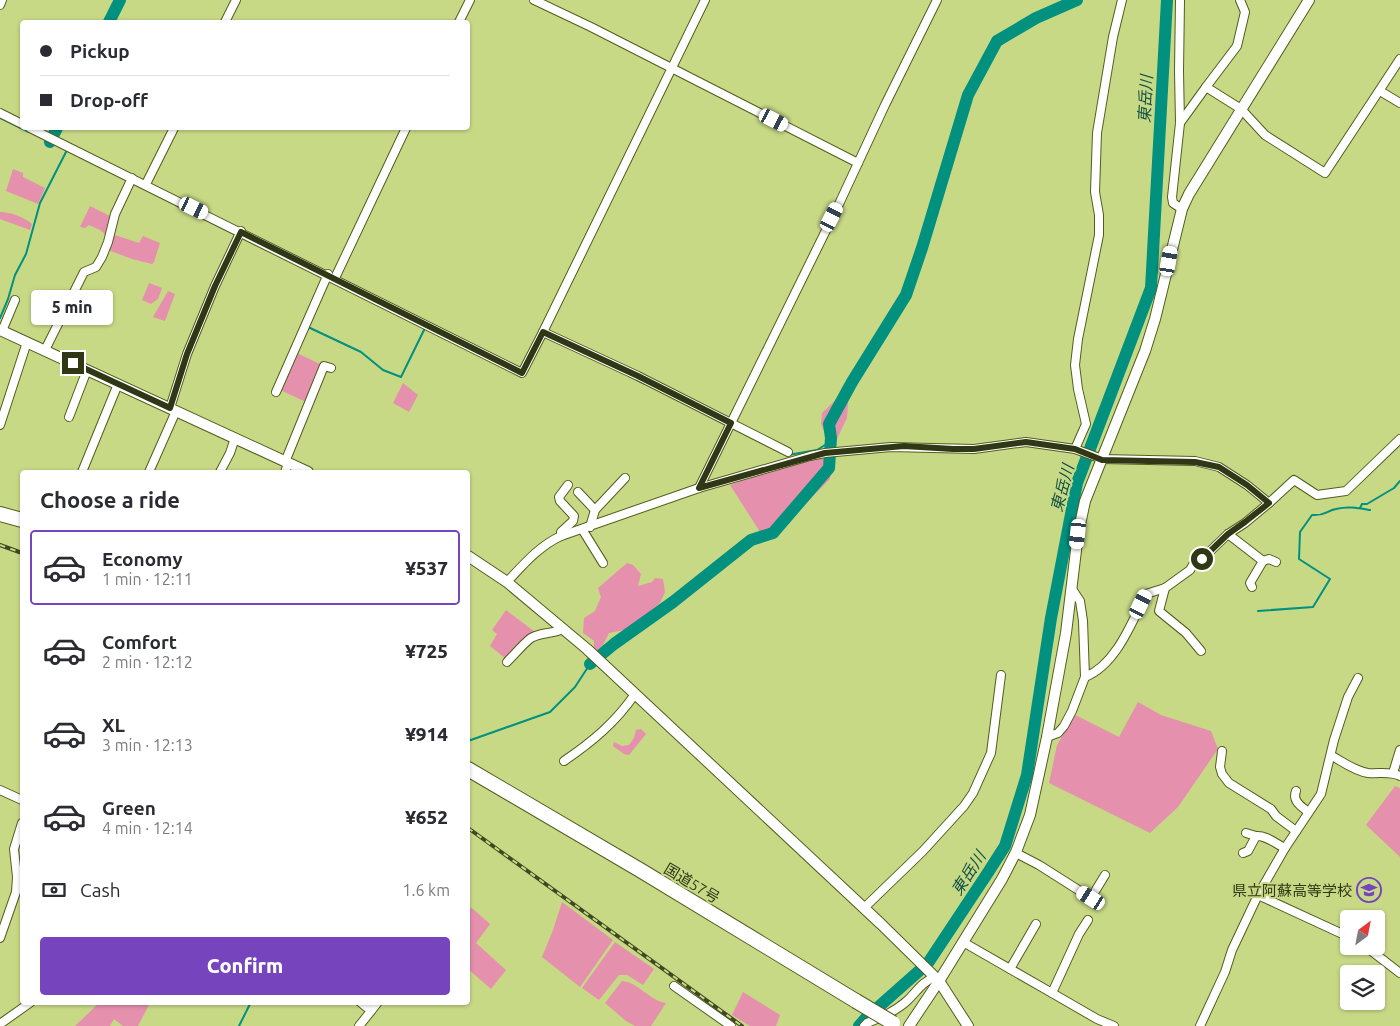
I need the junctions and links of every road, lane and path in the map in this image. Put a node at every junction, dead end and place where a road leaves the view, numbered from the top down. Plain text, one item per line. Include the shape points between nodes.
1 (2, 0) edge
2 (236, 0) edge
3 (470, 0) edge
4 (534, 0) edge
5 (704, 0) edge
6 (937, 0) edge
7 (1122, 0) edge
8 (1180, 0) edge
9 (1240, 0) edge
10 (1309, 0) edge
11 (0, 5) edge
12 (226, 20) edge
13 (460, 20) edge
14 (1400, 59) edge
15 (672, 69) junction
16 (1206, 87) junction
17 (1380, 91) junction
18 (1400, 103) edge
19 (1241, 109) junction
20 (0, 113) edge
21 (20, 123) edge
22 (1180, 123) junction
23 (34, 130) edge
24 (173, 130) edge
25 (405, 130) edge
26 (858, 162) junction
27 (132, 178) junction
28 (146, 184) junction
29 (1182, 209) junction
30 (241, 232) junction
31 (331, 276) junction
32 (15, 300) dead end
33 (1, 330) edge
34 (543, 332) junction
35 (27, 342) junction
36 (45, 350) junction
37 (331, 368) dead end
38 (87, 370) junction
39 (118, 384) junction
40 (276, 392) dead end
41 (173, 409) junction
42 (69, 418) dead end
43 (731, 423) junction
44 (0, 425) edge
45 (234, 438) junction
46 (1400, 439) edge
47 (1075, 449) junction
48 (788, 452) dead end
49 (1102, 460) junction
50 (286, 466) edge
51 (83, 470) edge
52 (150, 470) edge
53 (221, 470) edge
54 (301, 470) edge
55 (625, 478) dead end
56 (568, 485) dead end
57 (699, 488) junction
58 (578, 492) dead end
59 (1269, 503) junction
60 (595, 510) junction
61 (0, 514) edge
62 (20, 519) edge
63 (586, 528) junction
64 (1228, 534) junction
65 (561, 536) junction
66 (470, 557) edge
67 (1264, 561) junction
68 (1276, 562) dead end
69 (603, 563) dead end
70 (507, 582) junction
71 (1252, 587) dead end
72 (1166, 588) junction
73 (1072, 589) junction
74 (563, 628) junction
75 (1201, 651) dead end
76 (507, 662) dead end
77 (1002, 675) dead end
78 (1085, 677) junction
79 (1358, 678) dead end
80 (635, 694) junction
81 (1047, 737) junction
82 (1400, 750) edge
83 (1222, 751) dead end
84 (1332, 756) junction
85 (564, 761) dead end
86 (470, 770) edge
87 (1396, 774) edge
88 (0, 790) edge
89 (1296, 791) dead end
90 (20, 799) edge
91 (1308, 812) junction
92 (20, 829) edge
93 (1296, 832) junction
94 (1246, 833) dead end
95 (1256, 836) junction
96 (1285, 848) junction
97 (1016, 853) junction
98 (1243, 853) dead end
99 (19, 860) edge
100 (1105, 875) dead end
101 (1258, 895) junction
102 (864, 908) junction
103 (1088, 920) dead end
104 (1036, 924) dead end
105 (1340, 933) edge
106 (0, 938) edge
107 (963, 942) junction
108 (1377, 955) edge
109 (1010, 969) junction
110 (1400, 973) edge
111 (935, 977) junction
112 (674, 986) dead end
113 (1052, 993) junction
114 (26, 1005) edge
115 (364, 1005) edge
116 (376, 1005) edge
117 (0, 1011) edge
118 (371, 1011) junction
119 (7, 1018) junction
120 (0, 1024) edge
121 (896, 1024) edge
122 (359, 1026) edge
123 (731, 1026) edge
124 (864, 1026) edge
125 (909, 1026) edge
126 (968, 1026) edge
127 (1114, 1026) edge
128 (1200, 1026) edge

1 - 11 street
2 - 12 street
3 - 13 street
4 - 15 street
5 - 15 street
6 - 26 street
7 - 47 street via 1097,133 1095,192 1099,235 1075,365 1086,424
8 - 22 street
9 - 16 street via 1245,12 1237,46
10 - 19 street
14 - 17 street
15 - 26 street
15 - 34 street
16 - 19 street
16 - 22 street
17 - 18 street
17 - 19 street via 1325,173 1265,135
19 - 29 street
20 - 21 street
22 - 29 street via 1172,203
23 - 27 street
24 - 28 street
25 - 31 street
26 - 43 street
27 - 28 street
27 - 36 street via 115,214 102,257 96,267 84,272
28 - 30 street
29 - 49 street via 1145,352
30 - 31 street
30 - 41 street via 187,354
31 - 34 street via 522,373
31 - 40 street
32 - 33 street
33 - 35 street
34 - 43 street
35 - 36 street
35 - 44 street
36 - 38 street
37 - 50 street via 324,366
38 - 39 street
38 - 42 street
39 - 41 street
39 - 51 street
41 - 45 street
41 - 52 street
43 - 48 street
43 - 57 street
45 - 50 street
45 - 53 street
46 - 59 street via 1346,491 1317,495 1294,480
47 - 49 street
47 - 57 street via 1026,442 974,449 904,446 825,453
49 - 59 street via 1195,462 1219,467
49 - 73 street via 1085,501
50 - 54 street
55 - 60 street
56 - 65 street via 558,497 574,516
57 - 63 street
58 - 60 street
59 - 64 street
60 - 63 street
61 - 62 highway
63 - 65 street
63 - 69 street
64 - 67 street
64 - 72 street
65 - 70 street via 550,541
66 - 70 street
67 - 68 street
67 - 71 street via 1250,583
70 - 74 street
72 - 75 street via 1159,611 1186,633
72 - 78 street via 1146,594 1127,634 1102,668
73 - 78 street via 1080,601 1083,621
73 - 81 street
74 - 76 street via 531,638
74 - 80 street
77 - 102 street via 991,753 973,792 923,851
78 - 81 street via 1064,726 1058,733
79 - 84 street via 1348,697
80 - 85 street via 607,728
80 - 102 street
81 - 97 street via 1030,815
82 - 87 street
83 - 93 street via 1220,767 1229,783 1271,809
84 - 87 street via 1356,769
84 - 91 street via 1321,794
86 - 121 highway, 国道57号, bridge
88 - 90 street
89 - 91 street via 1295,800
91 - 93 street
92 - 99 street via 14,848
93 - 96 street
94 - 95 street
95 - 96 street via 1263,836
95 - 98 street via 1248,852
96 - 101 street
97 - 100 street via 1091,898
97 - 107 street
99 - 106 street via 16,892
101 - 105 street
101 - 128 street
102 - 111 street
103 - 113 street
104 - 109 street
107 - 109 street
107 - 111 street
108 - 110 street
109 - 113 street
111 - 124 street via 927,980 892,1012
111 - 125 street
111 - 126 street
112 - 123 street
113 - 127 street
114 - 119 street
115 - 118 street
116 - 118 street
117 - 119 street
118 - 122 street
119 - 120 street

